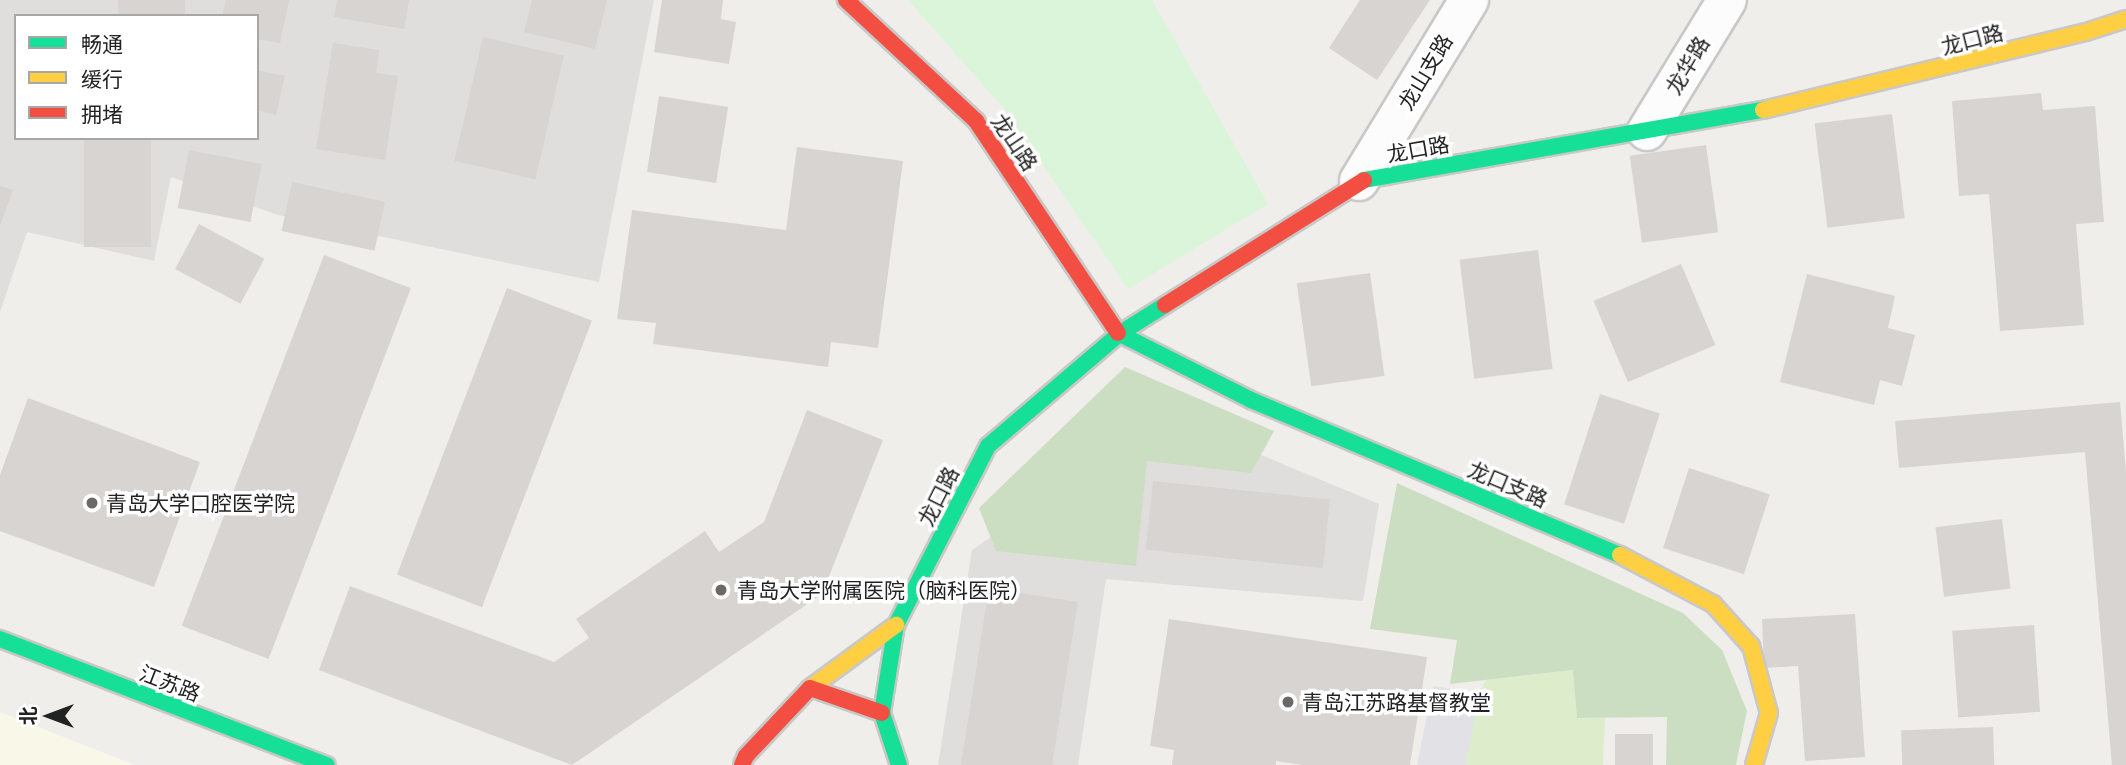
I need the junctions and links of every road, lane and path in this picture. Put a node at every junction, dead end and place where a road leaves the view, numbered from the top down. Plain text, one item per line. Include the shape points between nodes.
1 (846, 0) edge
2 (1469, 0) edge
3 (1727, 0) edge
4 (2126, 19) edge
5 (1647, 131) junction
6 (1359, 181) junction
7 (1119, 334) junction
8 (896, 625) junction
9 (0, 639) edge
10 (810, 688) junction
11 (882, 713) junction
12 (326, 765) edge
13 (743, 765) edge
14 (899, 765) edge
15 (1754, 765) edge

1 - 7 main road, 龙山路 via 976,121
2 - 6 street, 龙山支路
3 - 5 street, 龙华路
4 - 5 main road, 龙口路 via 1790,106
5 - 6 main road, 龙口路
6 - 7 main road, 龙口路
7 - 8 main road, 龙口路 via 988,446
7 - 15 main road, 龙口支路 via 1251,400 1610,549 1713,604 1751,646 1769,713
8 - 10 main road, 龙口路
8 - 11 main road, 龙口路
9 - 12 main road, 江苏路
10 - 11 main road
10 - 13 main road, 龙口路 via 746,756
11 - 14 main road, 龙口路

